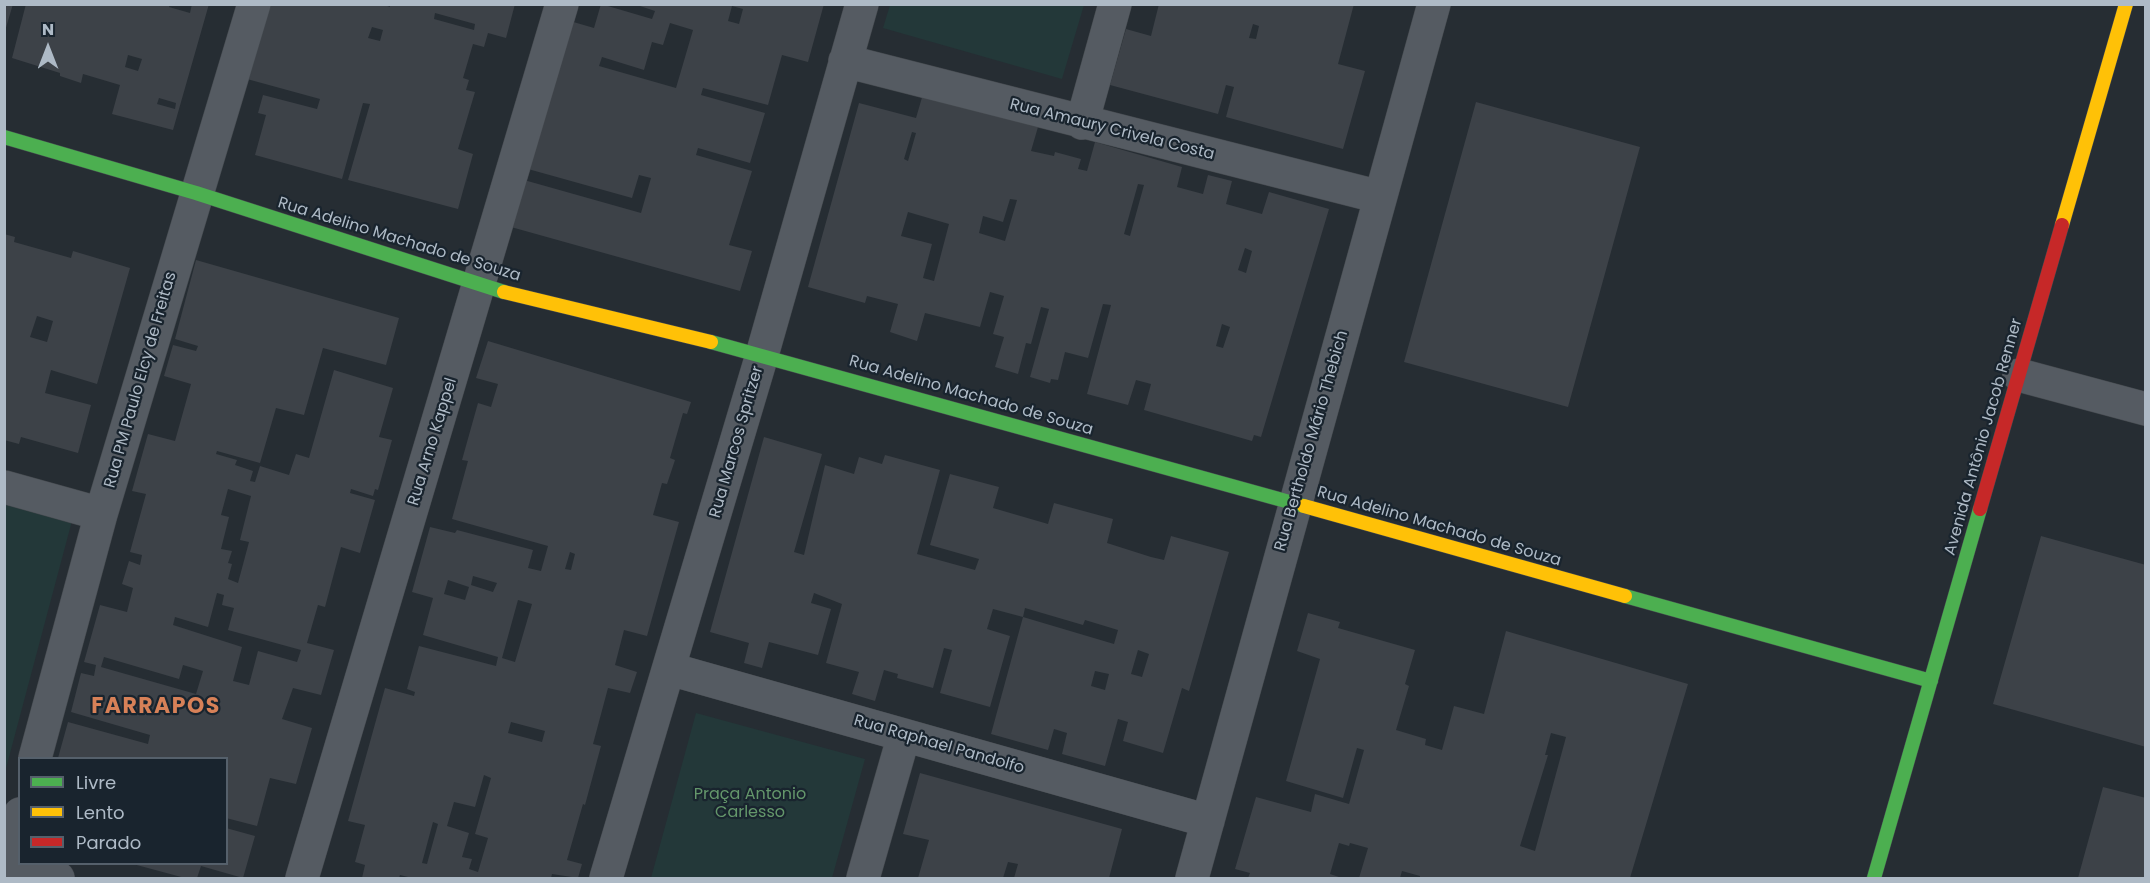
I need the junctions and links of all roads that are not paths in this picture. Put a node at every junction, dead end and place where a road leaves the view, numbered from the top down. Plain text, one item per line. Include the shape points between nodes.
1 (254, 4) edge
2 (562, 4) edge
3 (862, 4) edge
4 (1114, 4) edge
5 (1434, 4) edge
6 (2126, 4) edge
7 (845, 62) junction
8 (1082, 123) junction
9 (4, 137) edge
10 (196, 193) junction
11 (1380, 197) junction
12 (480, 286) junction
13 (762, 355) junction
14 (2019, 375) junction
15 (2145, 409) edge
16 (4, 487) edge
17 (1294, 503) junction
18 (102, 514) junction
19 (670, 669) junction
20 (1931, 681) junction
21 (904, 735) junction
22 (36, 757) edge
23 (18, 821) edge
24 (1208, 821) junction
25 (5, 864) edge
26 (58, 879) edge
27 (302, 879) edge
28 (606, 879) edge
29 (863, 879) edge
30 (1192, 879) edge
31 (1874, 879) edge

1 - 10 street, Rua PM Paulo Elcy de Freitas
2 - 12 street, Rua Arno Kappel
3 - 7 street, Rua Marcos Spritzer
4 - 8 street
5 - 11 street, Rua Bertholdo Mário Thebich
6 - 14 street, Avenida Antônio Jacob Renner
7 - 8 street, Rua Amaury Crivela Costa
7 - 13 street, Rua Marcos Spritzer
8 - 11 street, Rua Amaury Crivela Costa
9 - 10 street, Rua Adelino Machado de Souza
10 - 12 street, Rua Adelino Machado de Souza
10 - 18 street, Rua PM Paulo Elcy de Freitas
11 - 17 street, Rua Bertholdo Mário Thebich
12 - 13 street, Rua Adelino Machado de Souza
12 - 27 street, Rua Arno Kappel
13 - 17 street, Rua Adelino Machado de Souza
13 - 19 street, Rua Marcos Spritzer
14 - 15 street
14 - 20 street, Avenida Antônio Jacob Renner
16 - 18 street
17 - 20 street, Rua Adelino Machado de Souza
17 - 24 street, Rua Bertholdo Mário Thebich
18 - 22 street, Rua PM Paulo Elcy de Freitas
19 - 21 street, Rua Raphael Pandolfo
19 - 28 street, Rua Marcos Spritzer
20 - 31 street, Avenida Antônio Jacob Renner
21 - 24 street, Rua Raphael Pandolfo
21 - 29 street
23 - 25 street
24 - 30 street, Rua Bertholdo Mário Thebich
25 - 26 street

